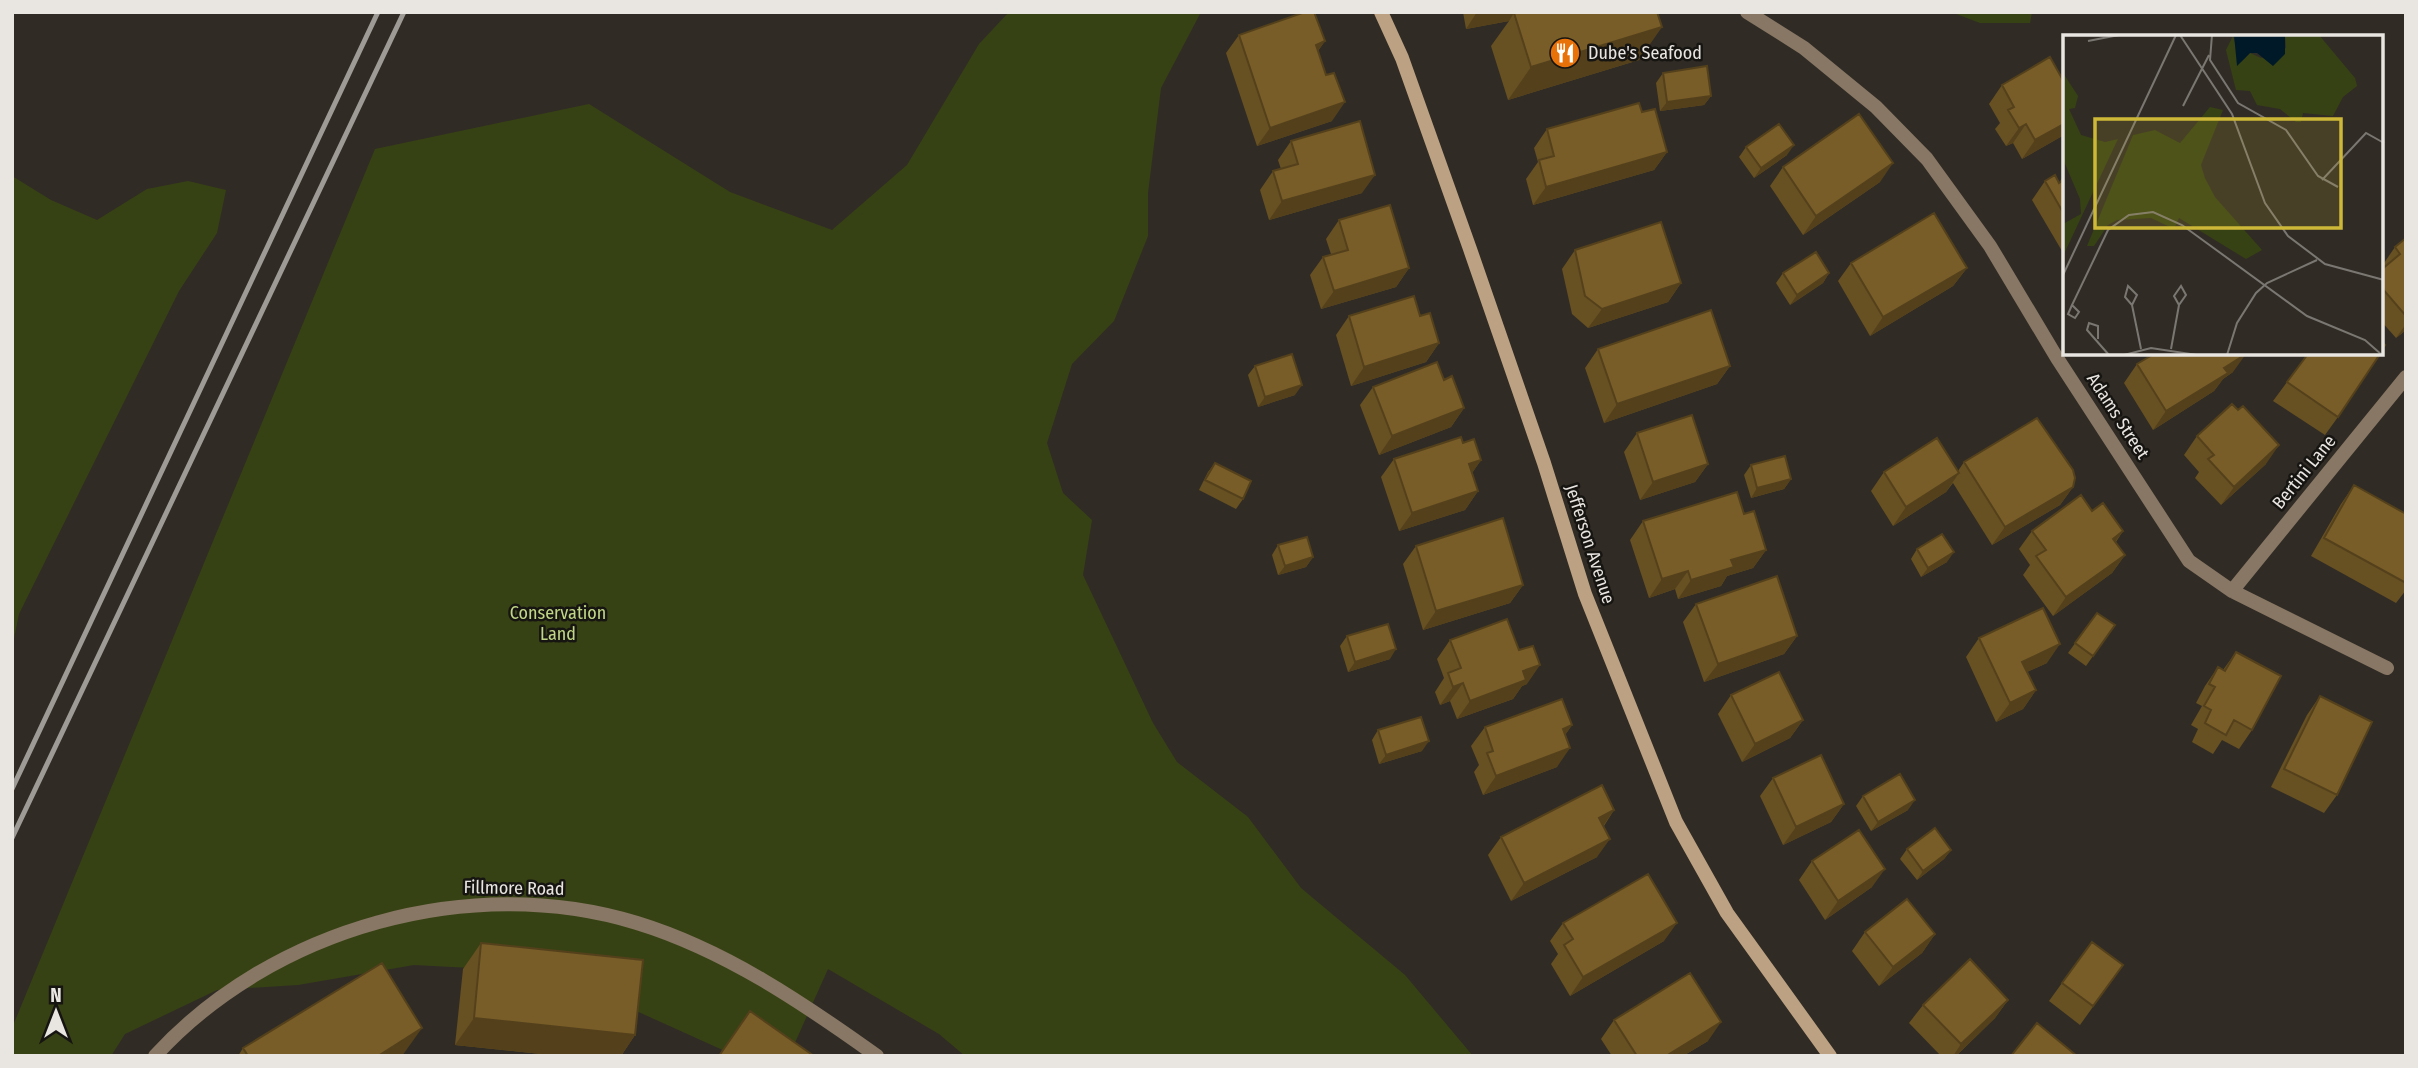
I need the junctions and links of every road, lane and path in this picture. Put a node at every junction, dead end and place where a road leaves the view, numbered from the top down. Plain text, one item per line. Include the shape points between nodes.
1 (1381, 12) edge
2 (1747, 12) edge
3 (2406, 377) edge
4 (2232, 592) junction
5 (2387, 668) dead end
6 (155, 1056) edge
7 (877, 1056) edge
8 (1830, 1056) edge

1 - 8 main road, Jefferson Avenue via 1470,249 1585,594 1671,810 1727,913
2 - 4 street, Adams Street via 1804,48 1876,107 1927,159 1990,246 2189,561
3 - 4 street, Bertini Lane
4 - 5 street, Adams Street
6 - 7 street, Fillmore Road via 218,998 272,964 384,921 443,907 505,906 569,907 637,923 754,974

